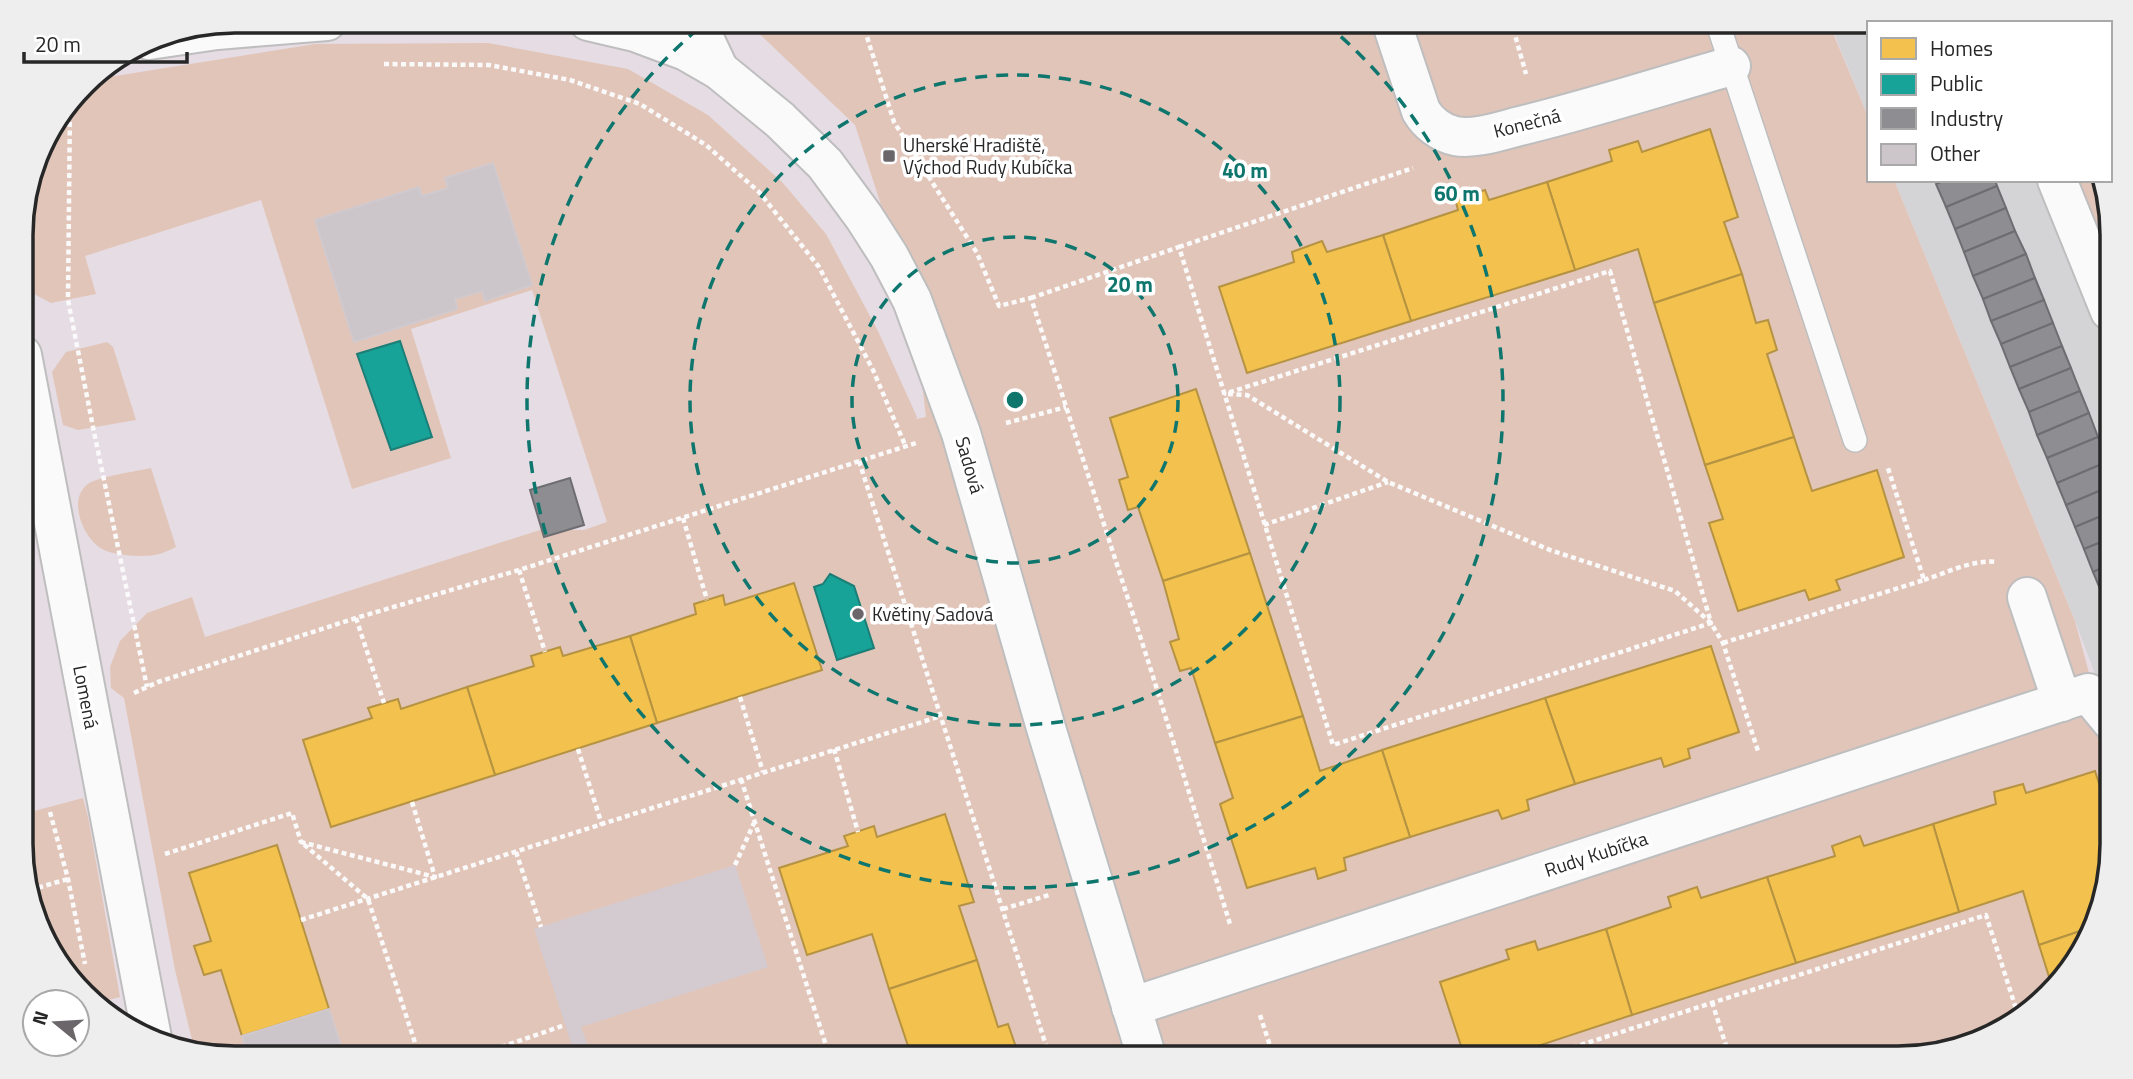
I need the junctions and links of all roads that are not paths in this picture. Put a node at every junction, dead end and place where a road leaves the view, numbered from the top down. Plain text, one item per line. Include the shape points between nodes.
1 (1395, 33) edge
2 (1721, 33) edge
3 (640, 34) edge
4 (702, 34) edge
5 (1731, 66) junction
6 (719, 70) junction
7 (2058, 182) edge
8 (2100, 286) edge
9 (1855, 440) road end
10 (34, 473) edge
11 (2027, 597) road end
12 (2062, 702) junction
13 (2100, 708) edge
14 (1131, 1007) junction
15 (150, 1026) edge
16 (1143, 1045) edge

1 - 5 street, Konečná via 1421,111 1434,126 1454,136 1540,121
2 - 5 lane
3 - 6 street, Sadová via 686,51
4 - 6 street
5 - 9 lane
6 - 14 street, Sadová via 825,164 889,256 912,300 961,433
7 - 8 street
10 - 15 street, Lomená
11 - 12 street
12 - 13 street, Rudy Kubíčka via 2088,693
12 - 14 street, Rudy Kubíčka
14 - 16 street, Sadová

